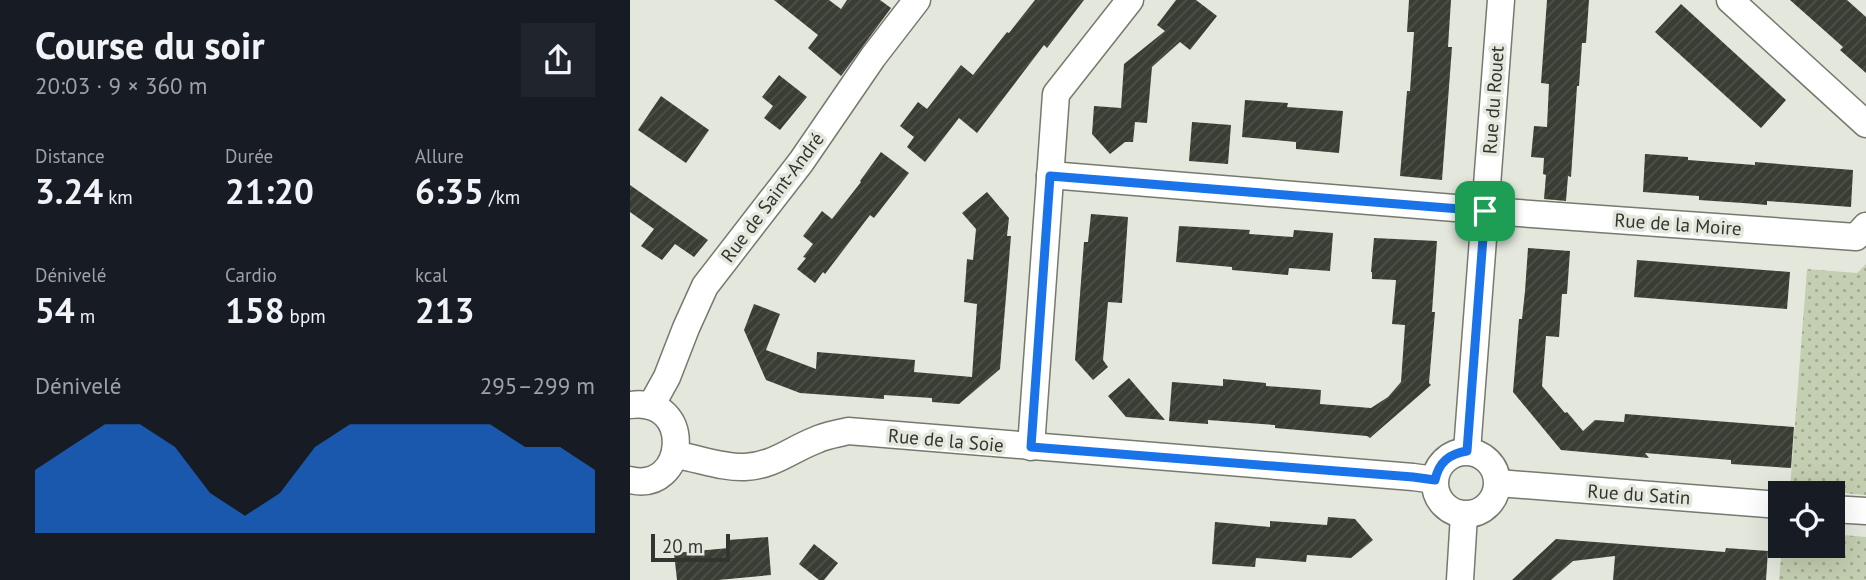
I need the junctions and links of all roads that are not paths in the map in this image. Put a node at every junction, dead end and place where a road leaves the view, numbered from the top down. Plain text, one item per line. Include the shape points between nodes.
1 (917, 0) edge
2 (1130, 0) edge
3 (1501, 0) edge
4 (1730, 0) edge
5 (1866, 124) edge
6 (1050, 176) junction
7 (1485, 211) junction
8 (1866, 226) edge
9 (640, 406) edge
10 (1031, 447) junction
11 (1467, 451) junction
12 (675, 455) junction
13 (630, 480) edge
14 (1435, 480) junction
15 (1497, 483) junction
16 (1768, 504) edge
17 (1845, 510) edge
18 (1866, 511) edge
19 (1464, 515) junction
20 (1460, 580) edge

1 - 9 street, Rue de Saint-André via 705,286 667,377
2 - 6 street via 1056,94
3 - 7 street, Rue du Rouet
4 - 5 street
6 - 7 street
6 - 10 street
7 - 8 street, Rue de la Moire via 1856,237
7 - 11 street, Rue du Rouet
9 - 12 street via 670,420 677,443
10 - 12 street, Rue de la Soie via 848,431 817,439 767,464 744,467
10 - 14 street, Rue de la Soie
11 - 14 street via 1442,463
11 - 15 street via 1492,465
12 - 13 street via 660,475
14 - 19 street via 1439,500
15 - 16 street, Rue du Satin
15 - 19 street via 1496,493 1484,509
17 - 18 street
19 - 20 street

